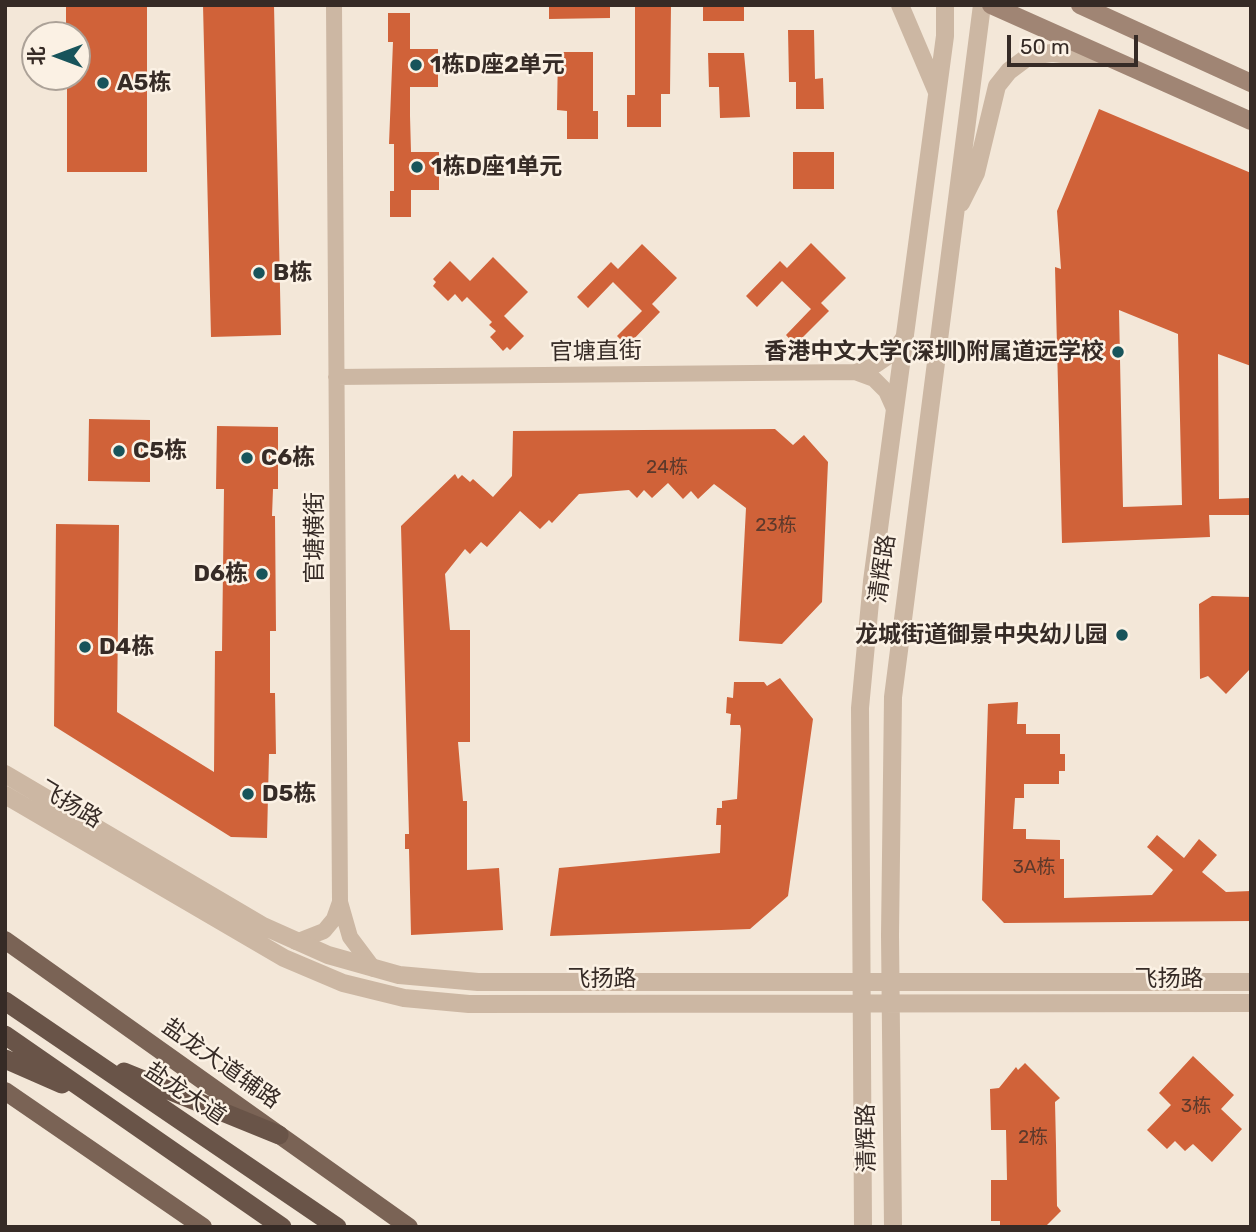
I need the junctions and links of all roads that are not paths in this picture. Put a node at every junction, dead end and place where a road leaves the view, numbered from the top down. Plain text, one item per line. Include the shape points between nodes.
1 (334, 5) edge
2 (900, 5) edge
3 (945, 5) edge
4 (982, 5) edge
5 (991, 5) edge
6 (1080, 5) edge
7 (1100, 5) edge
8 (1132, 29) junction
9 (1118, 61) junction
10 (1251, 83) edge
11 (937, 92) junction
12 (1251, 121) edge
13 (954, 216) junction
14 (905, 335) junction
15 (855, 372) junction
16 (336, 377) junction
17 (895, 411) junction
18 (5, 774) edge
19 (5, 795) edge
20 (340, 902) junction
21 (5, 940) edge
22 (296, 942) junction
23 (374, 969) junction
24 (861, 982) junction
25 (890, 982) junction
26 (1251, 982) edge
27 (5, 1001) edge
28 (861, 1003) junction
29 (890, 1003) junction
30 (1251, 1003) edge
31 (5, 1035) edge
32 (86, 1056) junction
33 (5, 1059) edge
34 (5, 1091) edge
35 (106, 1104) junction
36 (279, 1135) junction
37 (203, 1227) edge
38 (282, 1227) edge
39 (337, 1227) edge
40 (409, 1227) edge
41 (863, 1227) edge
42 (893, 1227) edge

1 - 16 street, 官塘横街
2 - 11 street
3 - 11 street, 清辉路
4 - 13 street, 清辉路
5 - 9 main road
6 - 8 main road
7 - 8 street
8 - 10 main road
9 - 12 main road
9 - 13 street via 1052,53 1029,56 1009,71 997,86 976,173
11 - 14 street, 清辉路
13 - 25 street, 清辉路 via 893,696
14 - 15 street, 官塘直街 via 892,354
14 - 17 street, 清辉路
15 - 16 street, 官塘直街
15 - 17 street via 874,379
16 - 20 street, 官塘横街
17 - 24 street, 清辉路 via 860,708
18 - 22 street, 飞扬路
19 - 28 street, 飞扬路 via 274,953 310,971 371,991 468,1004
20 - 22 street via 324,931
20 - 23 street, 官塘横街 via 350,937
21 - 36 main road, 盐龙大道辅路
22 - 23 street, 飞扬路
23 - 24 street, 飞扬路 via 478,982
24 - 25 street, 飞扬路
24 - 28 street, 清辉路
25 - 26 street, 飞扬路
25 - 29 street, 清辉路
27 - 32 highway, 盐龙大道
28 - 29 street, 飞扬路
28 - 41 street, 清辉路
29 - 30 street, 飞扬路
29 - 42 street, 清辉路
31 - 35 highway
32 - 36 highway
32 - 39 highway, 盐龙大道
33 - 35 highway
34 - 37 main road
35 - 38 highway
36 - 40 main road, 盐龙大道辅路

